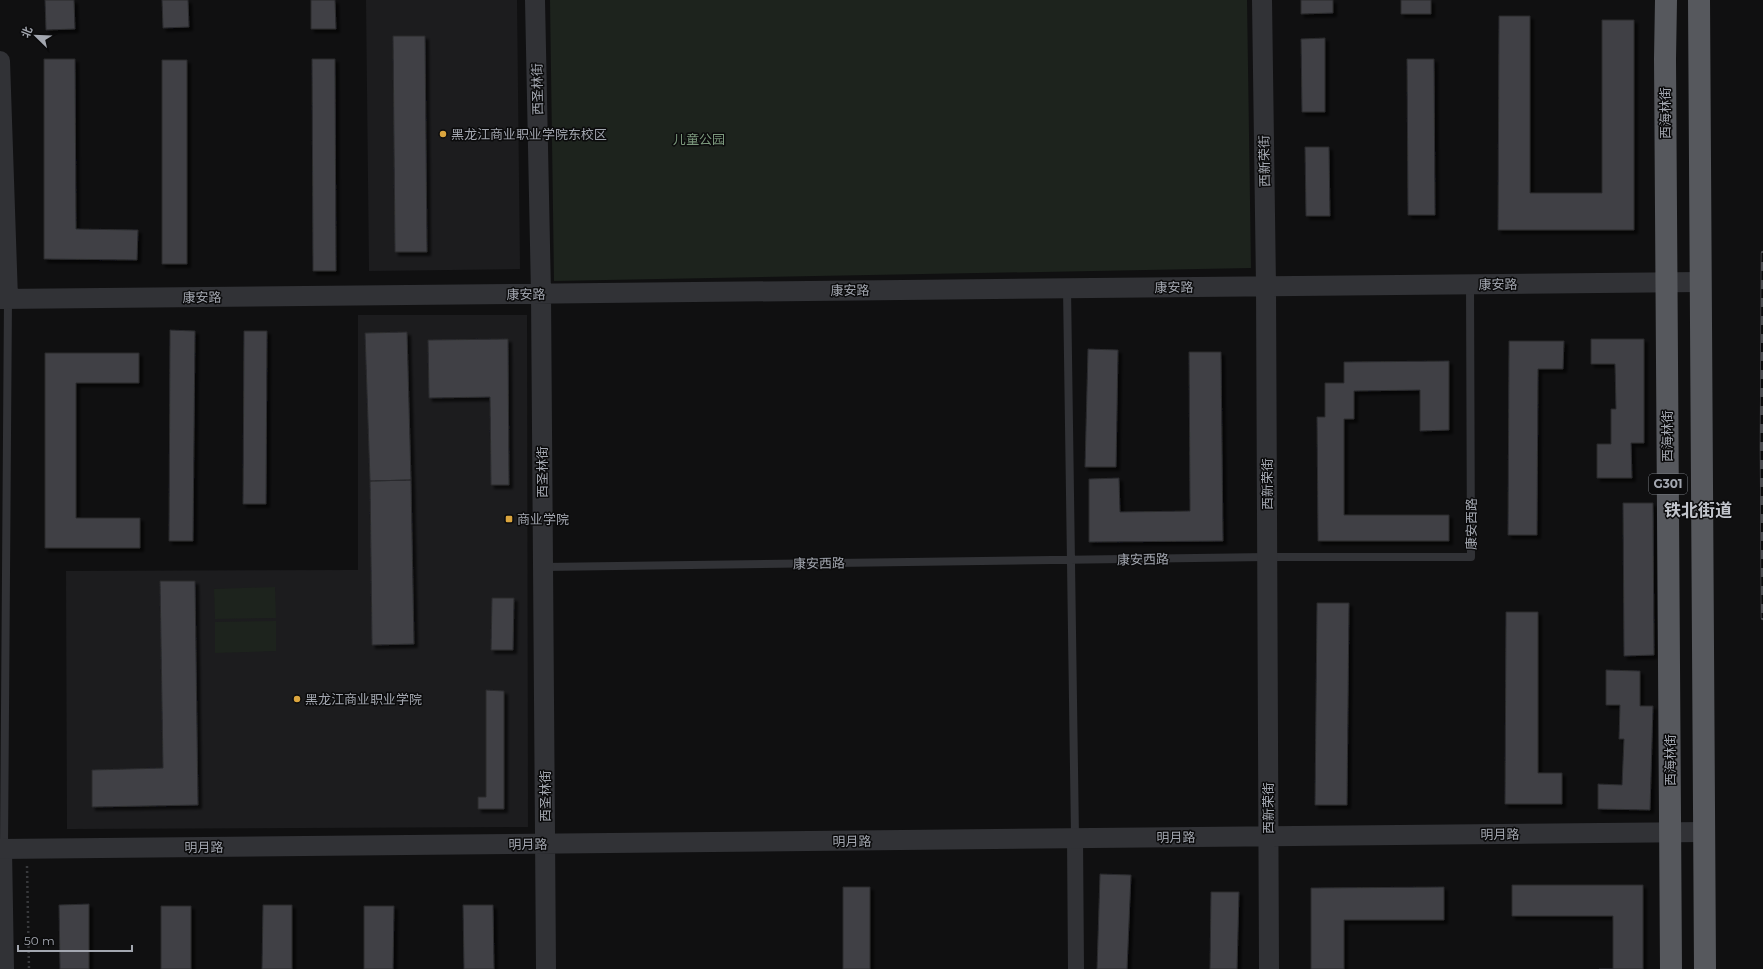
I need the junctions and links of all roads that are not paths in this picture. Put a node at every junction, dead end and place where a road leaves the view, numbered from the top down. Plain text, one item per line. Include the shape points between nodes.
1 (535, 0) edge
2 (1262, 0) edge
3 (1666, 0) edge
4 (1699, 0) edge
5 (0, 61) edge
6 (1666, 282) junction
7 (1700, 282) junction
8 (1470, 284) junction
9 (1266, 286) junction
10 (1067, 288) junction
11 (541, 294) junction
12 (4, 299) edge
13 (1267, 557) junction
14 (1070, 560) junction
15 (543, 567) junction
16 (1670, 832) junction
17 (1704, 832) junction
18 (1268, 836) junction
19 (1075, 838) junction
20 (545, 844) junction
21 (2, 849) edge
22 (6, 969) edge
23 (546, 969) edge
24 (1076, 969) edge
25 (1268, 969) edge
26 (1671, 969) edge
27 (1705, 969) edge

1 - 11 street, 西圣林街
2 - 9 street, 西新荣街
3 - 6 highway, 西海林街 / G301
4 - 7 highway, G301
5 - 12 street
6 - 7 street, 康安路
6 - 8 street, 康安路
6 - 16 highway, 西海林街 / G301
7 - 17 highway, G301
8 - 9 street, 康安路
8 - 13 lane, 康安西路 via 1471,557
9 - 10 street, 康安路
9 - 13 street, 西新荣街
10 - 11 street, 康安路
10 - 14 lane
11 - 12 street, 康安路
11 - 15 street, 西圣林街
12 - 21 lane
13 - 14 lane, 康安西路
13 - 18 street, 西新荣街
14 - 15 lane, 康安西路
14 - 19 lane
15 - 20 street, 西圣林街
16 - 17 street, 明月路
16 - 18 street, 明月路
16 - 26 highway, 西海林街 / G301
17 - 27 highway, G301
18 - 19 street, 明月路
18 - 25 street, 西新荣街
19 - 20 street, 明月路
19 - 24 street
20 - 21 street, 明月路
20 - 23 street, 西圣林街
21 - 22 street

